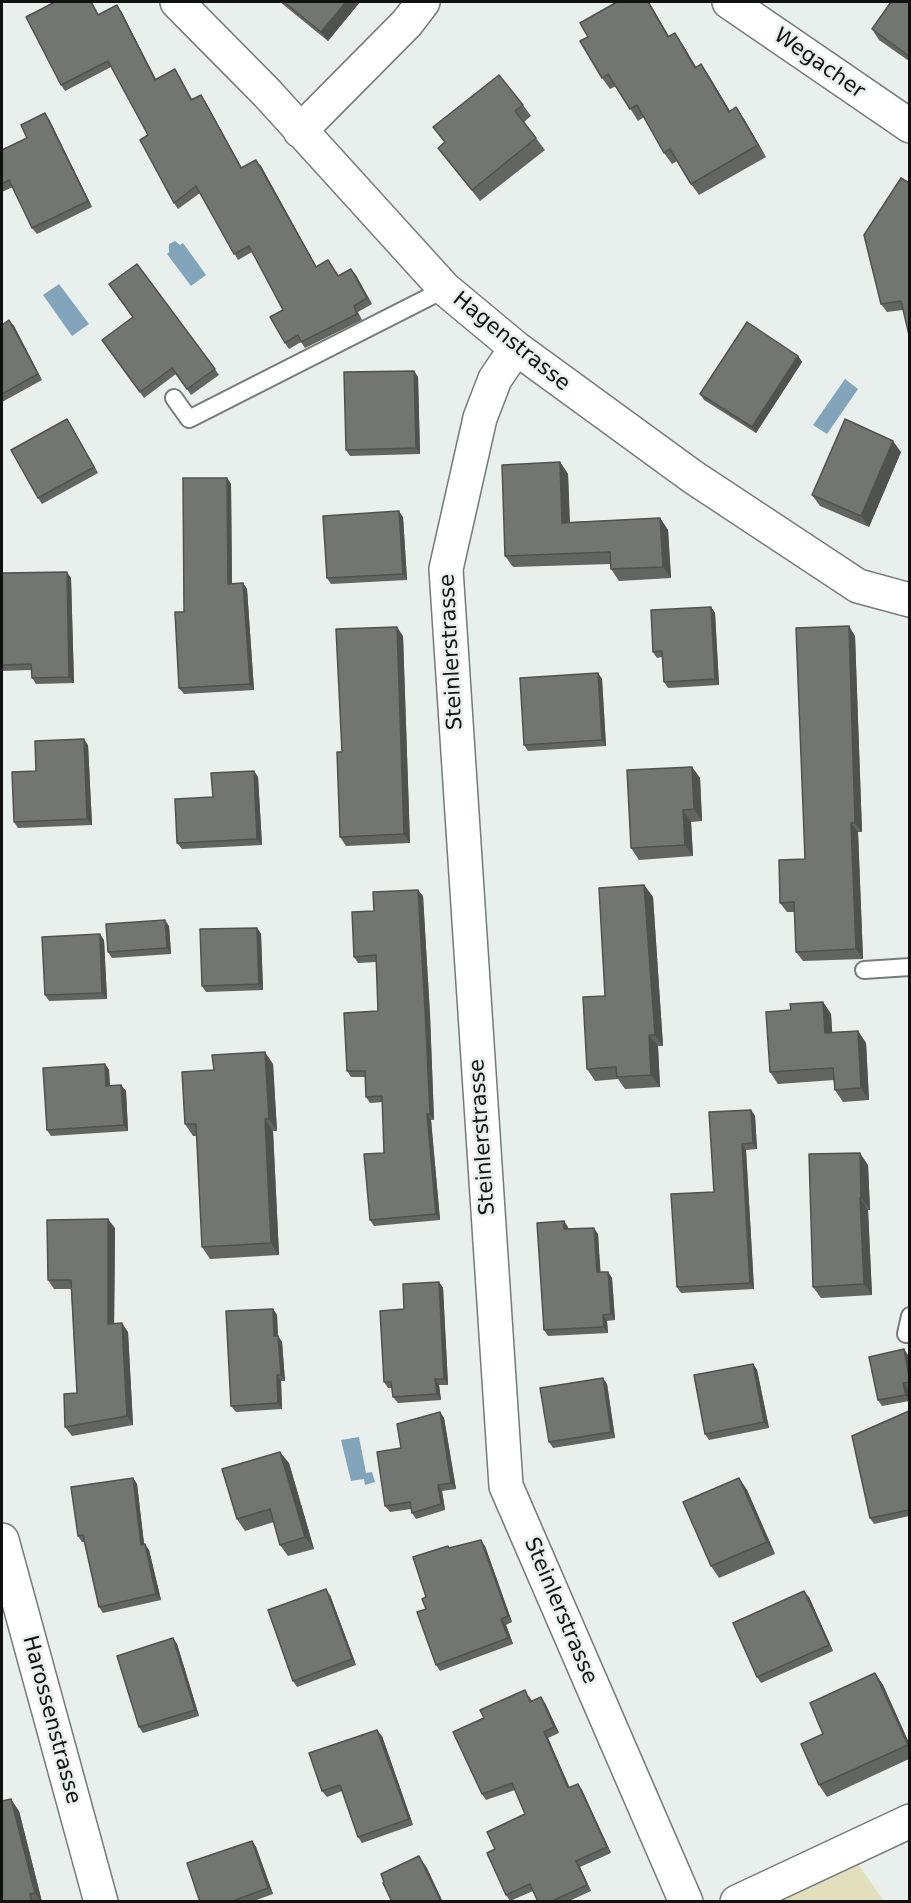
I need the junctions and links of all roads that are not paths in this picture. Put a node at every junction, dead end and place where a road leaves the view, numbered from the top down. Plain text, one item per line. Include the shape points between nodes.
1 (177, 2) edge
2 (423, 2) edge
3 (729, 2) edge
4 (909, 126) edge
5 (300, 131) junction
6 (445, 289) junction
7 (516, 348) junction
8 (174, 398) dead end
9 (909, 600) edge
10 (909, 967) edge
11 (864, 970) dead end
12 (909, 1316) edge
13 (906, 1334) dead end
14 (2, 1540) edge
15 (909, 1821) edge
16 (101, 1902) edge
17 (686, 1902) edge
18 (737, 1902) edge

1 - 5 street, Hagenstrasse
2 - 5 street
3 - 4 street, Wegacher
5 - 6 street, Hagenstrasse
6 - 7 street, Hagenstrasse
6 - 8 lane via 189,419
7 - 9 street, Hagenstrasse via 693,477 858,586
7 - 17 street, Steinlerstrasse via 495,379 480,418 446,570 506,1486
10 - 11 lane
12 - 13 lane
14 - 16 street, Harossenstrasse
15 - 18 street

